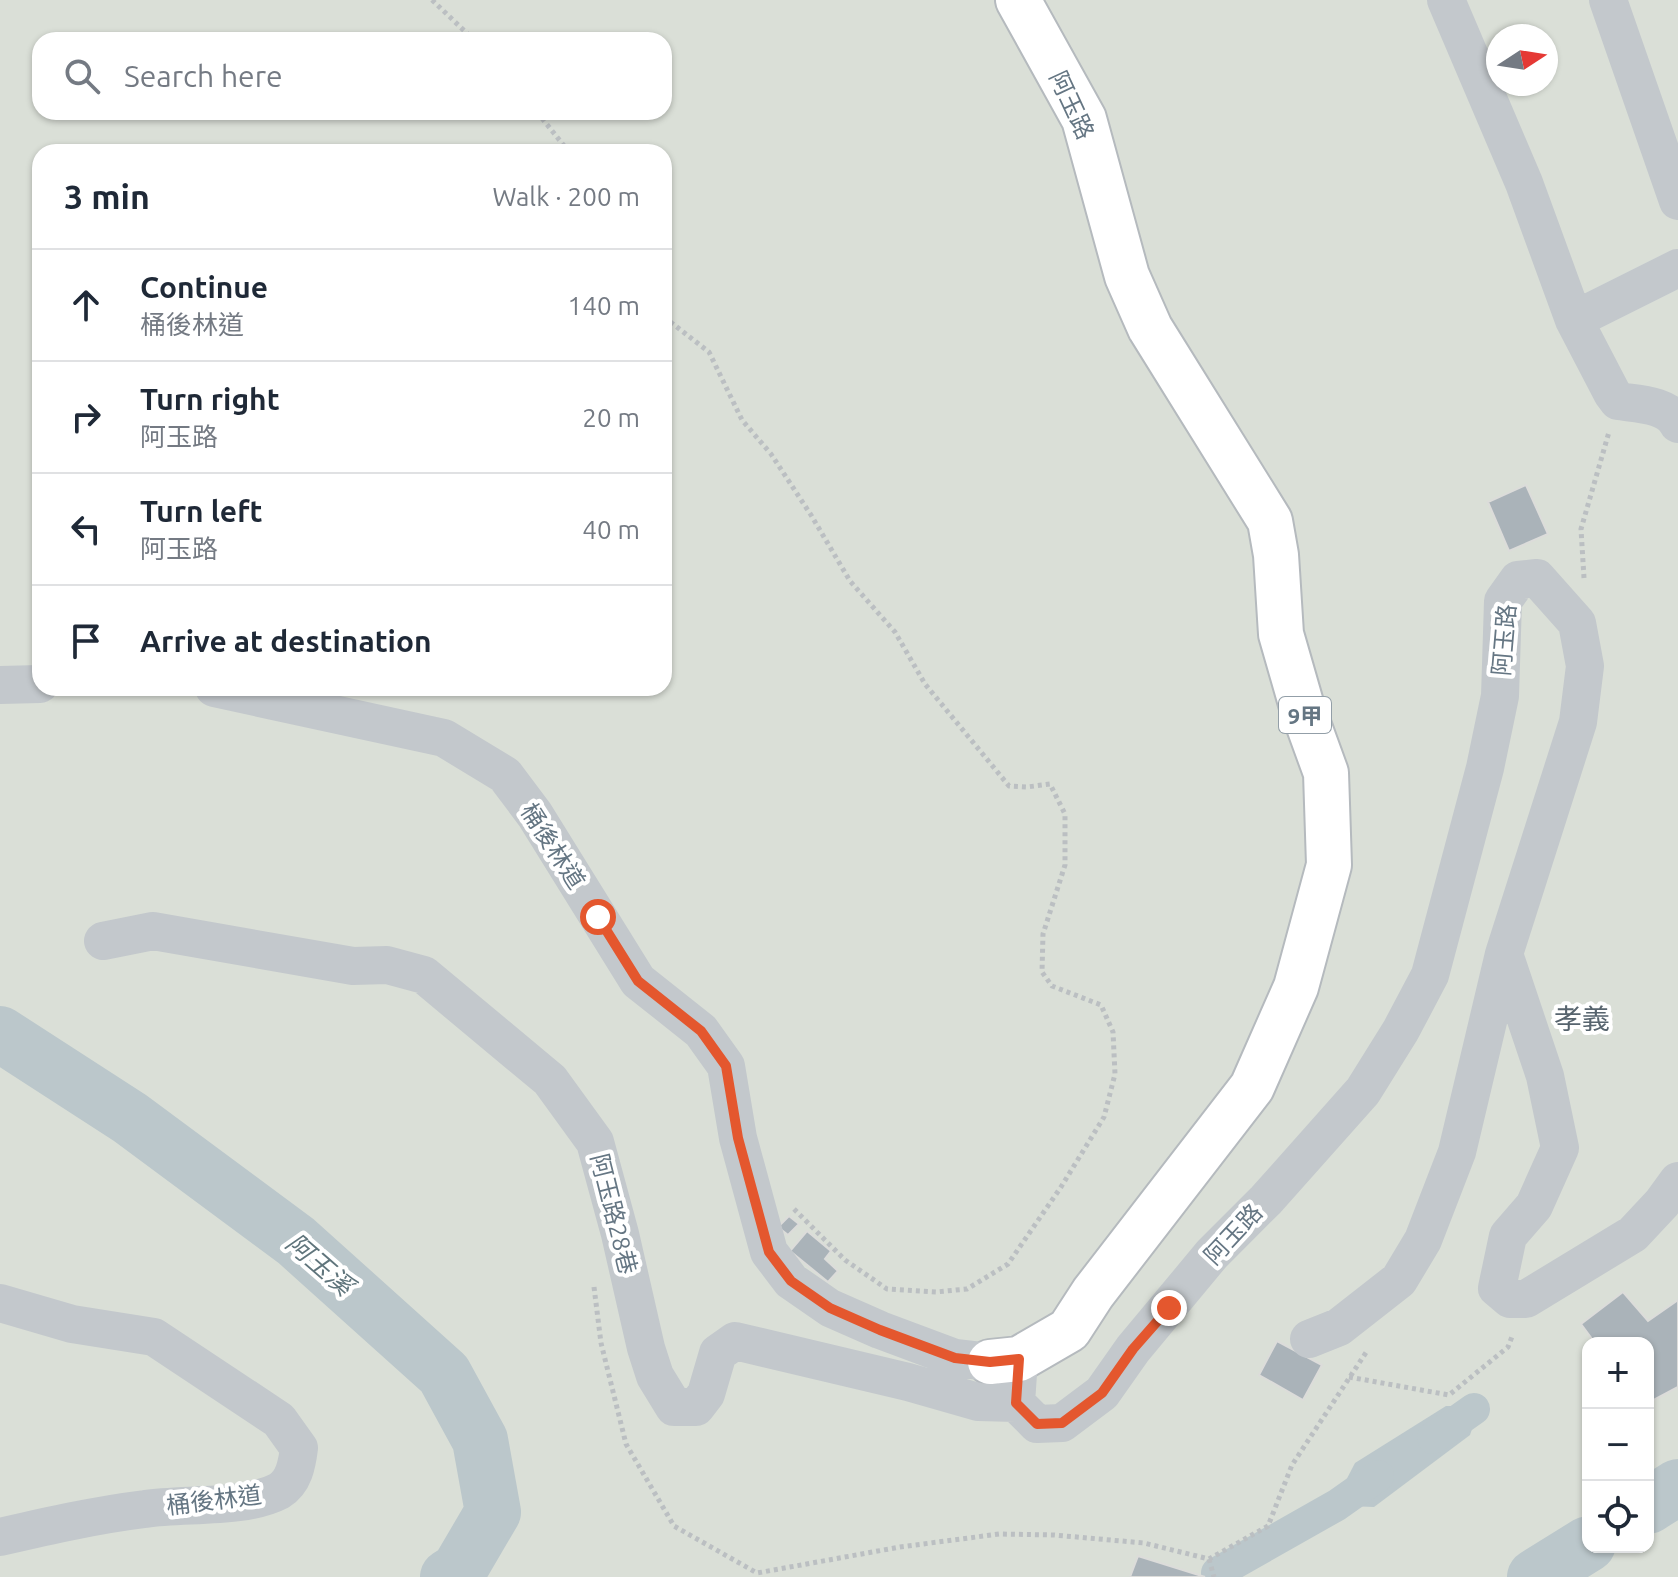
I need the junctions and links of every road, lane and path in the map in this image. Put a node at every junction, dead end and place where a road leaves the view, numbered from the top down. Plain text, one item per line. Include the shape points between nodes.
1 (432, 0) edge
2 (1018, 0) edge
3 (1446, 0) edge
4 (1608, 0) edge
5 (466, 32) edge
6 (543, 120) edge
7 (563, 144) edge
8 (1678, 201) edge
9 (1678, 268) edge
10 (1574, 320) junction
11 (672, 323) edge
12 (1618, 401) junction
13 (1678, 424) edge
14 (1577, 623) junction
15 (32, 684) edge
16 (0, 685) edge
17 (251, 696) edge
18 (103, 941) dead end
19 (1504, 954) junction
20 (1678, 1181) edge
21 (769, 1252) junction
22 (1526, 1299) junction
23 (0, 1303) edge
24 (1309, 1339) dead end
25 (1005, 1361) junction
26 (1349, 1377) dead end
27 (1016, 1403) junction
28 (0, 1537) edge
29 (1209, 1559) dead end
30 (1214, 1577) edge

1 - 5 path
2 - 25 main road, 阿玉路 / 9甲 via 1084,119 1127,276 1150,328 1270,521 1281,634 1326,773 1329,865 1296,987 1252,1087 1069,1330
3 - 10 street via 1524,183
4 - 8 street
6 - 7 path
9 - 10 street
10 - 12 street
11 - 21 path via 709,352 742,420 771,454 850,581 895,632 925,684 984,758 1009,786 1050,784 1065,814 1065,865 1043,934 1042,972 1052,986 1101,1005 1113,1032 1115,1074 1104,1117 1008,1264 967,1289 887,1289 845,1260 792,1208 774,1222 781,1240
12 - 13 street via 1656,408 1674,416
12 - 14 path via 1581,529 1588,619
14 - 19 street via 1585,666 1578,722
14 - 27 street, 阿玉路 via 1537,578 1518,580 1503,601 1500,696 1430,975 1363,1091 1212,1254 1102,1393 1062,1423 1037,1424
15 - 16 street
17 - 21 street, 桶後林道 via 444,738 505,775 638,981 701,1031 726,1066 738,1138
18 - 27 street, 阿玉路28巷 via 153,931 424,975 550,1080 595,1142 646,1348 674,1407 696,1407 706,1394 718,1353 735,1341 978,1402
19 - 22 street via 1545,1076 1560,1148 1534,1206 1508,1236 1497,1288 1510,1299
19 - 24 street via 1457,1152 1423,1240 1399,1280 1339,1327
20 - 22 street via 1633,1234
21 - 25 street, 桶後林道 via 791,1281 830,1308 955,1358
22 - 26 path via 1508,1347 1449,1395
23 - 28 street, 桶後林道 via 72,1324 154,1337 279,1420 299,1448 296,1471 282,1489 256,1500 148,1508
25 - 27 street
29 - 30 path

